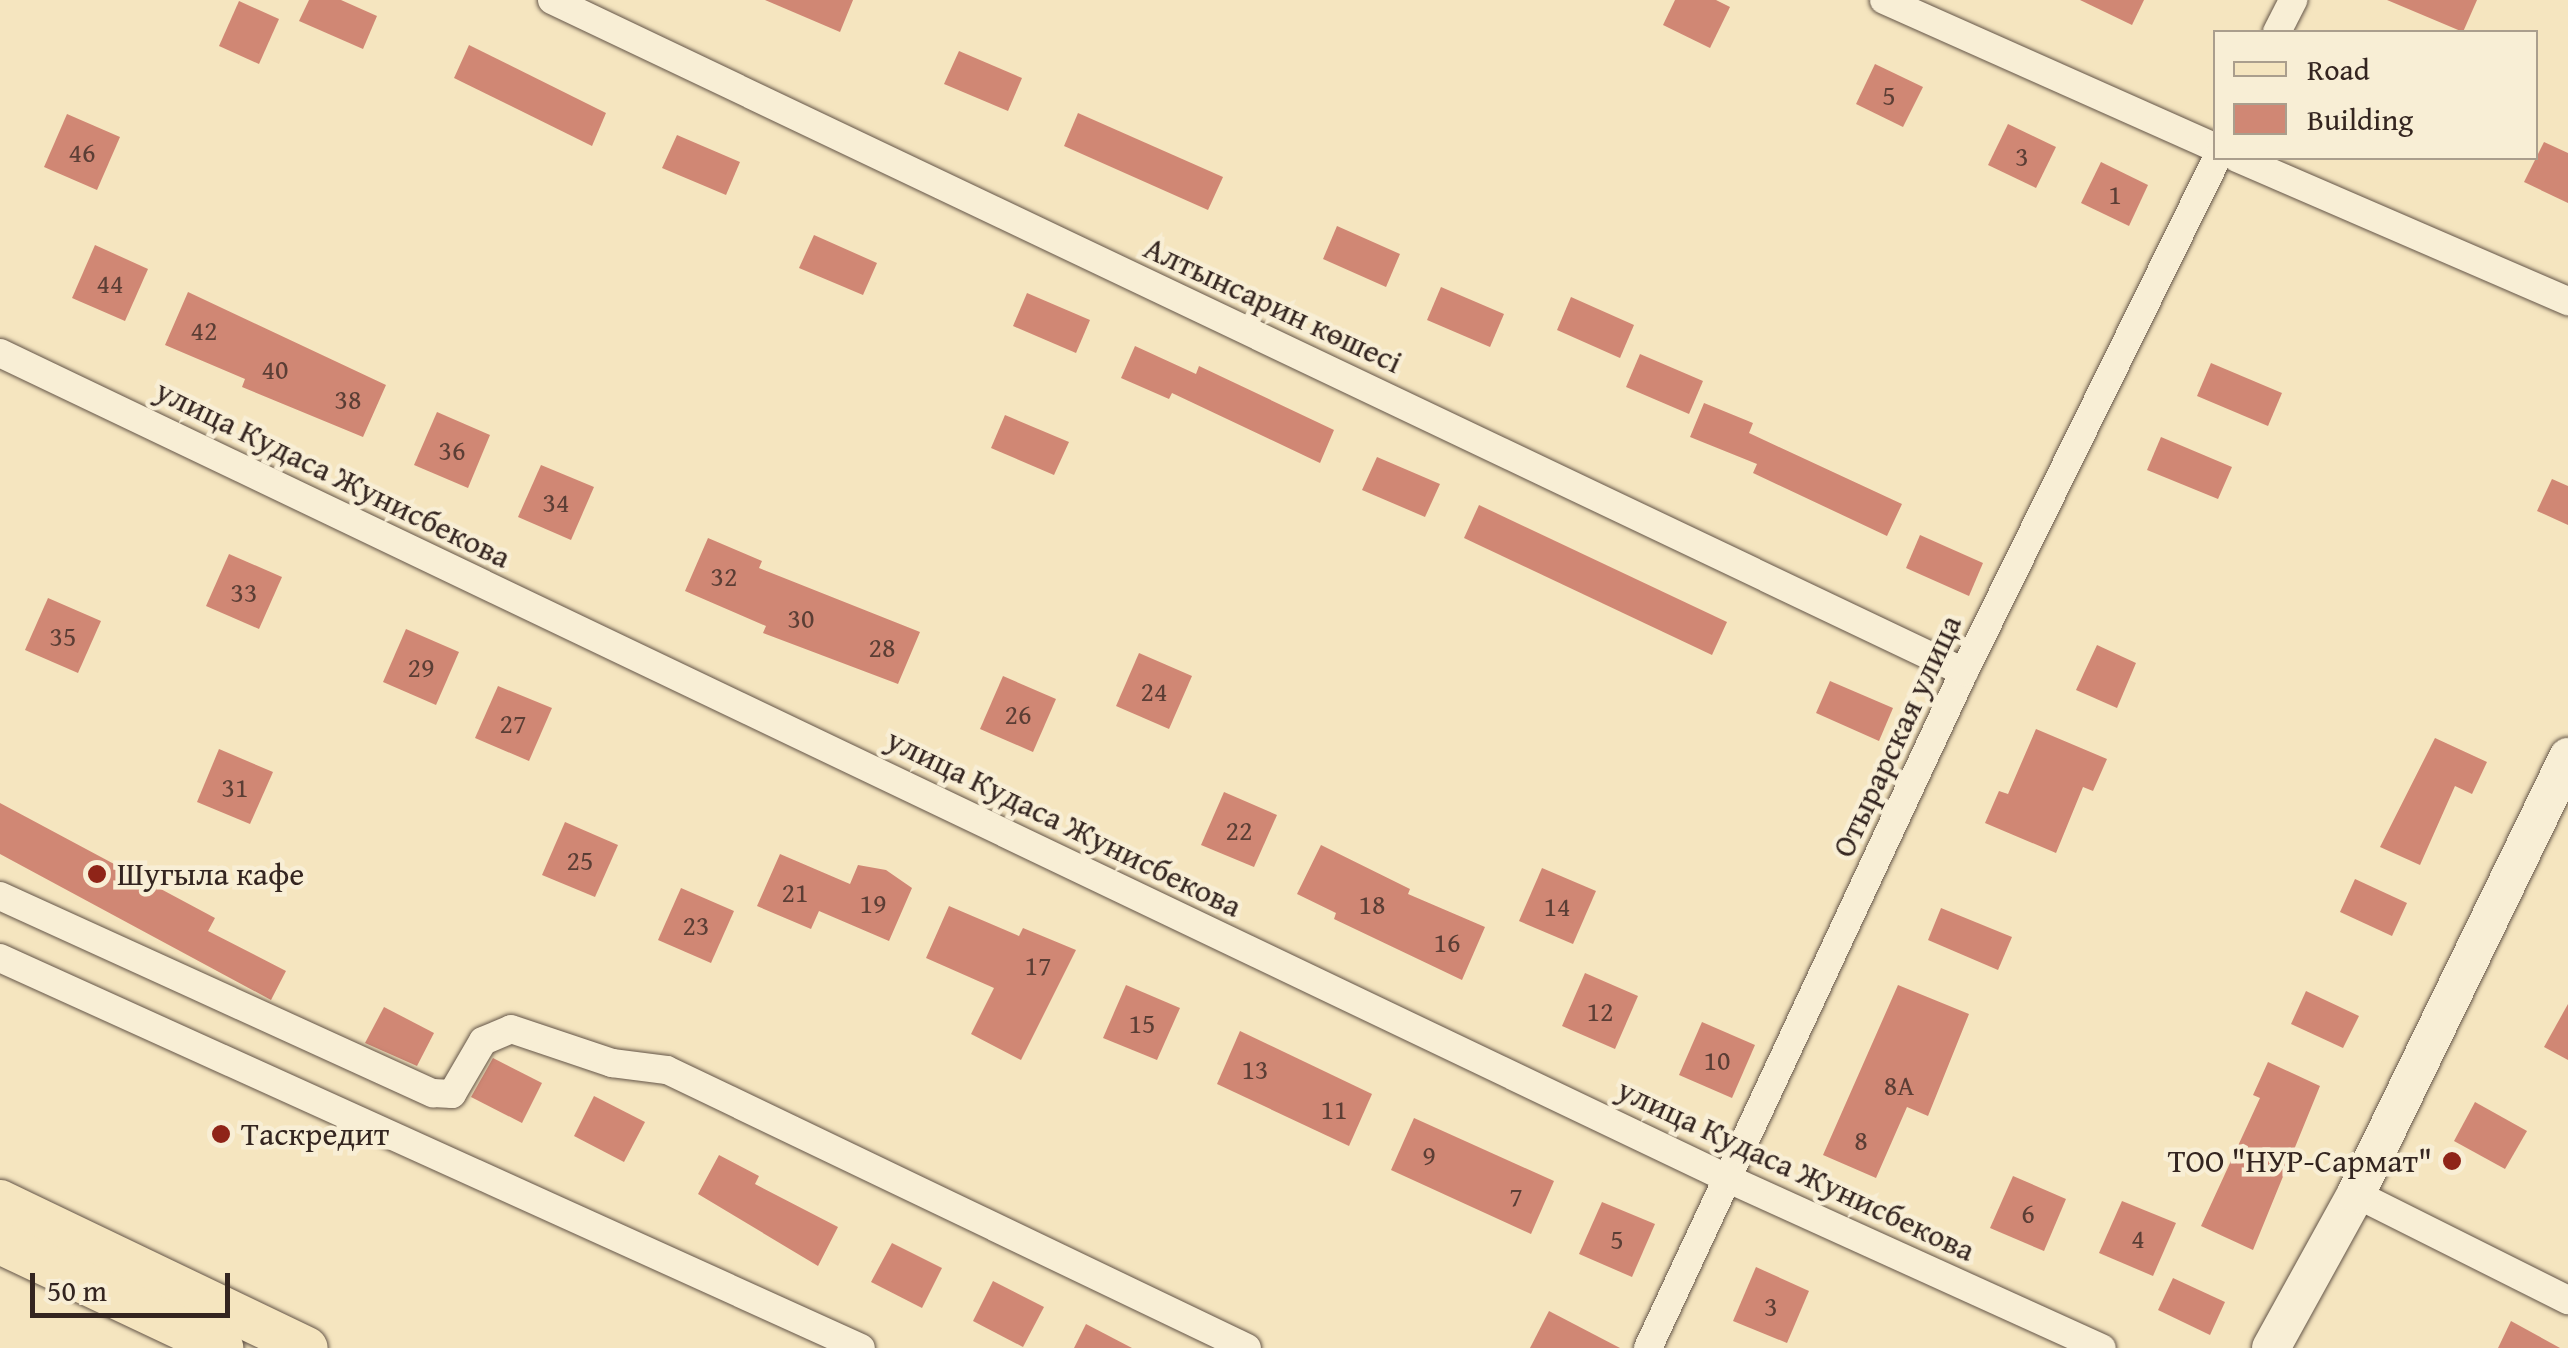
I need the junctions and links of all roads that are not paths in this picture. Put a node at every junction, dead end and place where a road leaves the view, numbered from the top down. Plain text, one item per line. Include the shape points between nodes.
1 (552, 0) edge
2 (1884, 0) edge
3 (2292, 0) edge
4 (2278, 30) edge
5 (2213, 147) edge
6 (2217, 160) edge
7 (2242, 160) edge
8 (2568, 302) edge
9 (0, 354) edge
10 (1964, 672) junction
11 (2568, 757) edge
12 (0, 896) edge
13 (0, 958) edge
14 (1730, 1180) junction
15 (2356, 1194) junction
16 (0, 1201) edge
17 (0, 1242) edge
18 (2568, 1300) edge
19 (222, 1348) edge
20 (306, 1348) edge
21 (861, 1348) edge
22 (1246, 1348) edge
23 (1648, 1348) edge
24 (2102, 1348) edge
25 (2271, 1348) edge

1 - 10 street, Алтынсарин көшесі
2 - 5 street
3 - 4 street
6 - 10 street, Отырарская улица
7 - 8 street
9 - 14 street, улица Кудаса Жунисбекова
10 - 14 street, Отырарская улица
11 - 15 main road
12 - 22 street via 447,1097 483,1041 511,1028 612,1063 668,1070
13 - 21 street
14 - 23 street, Отырарская улица
14 - 24 street, улица Кудаса Жунисбекова
15 - 18 street
15 - 25 main road
16 - 20 main road
17 - 19 main road

